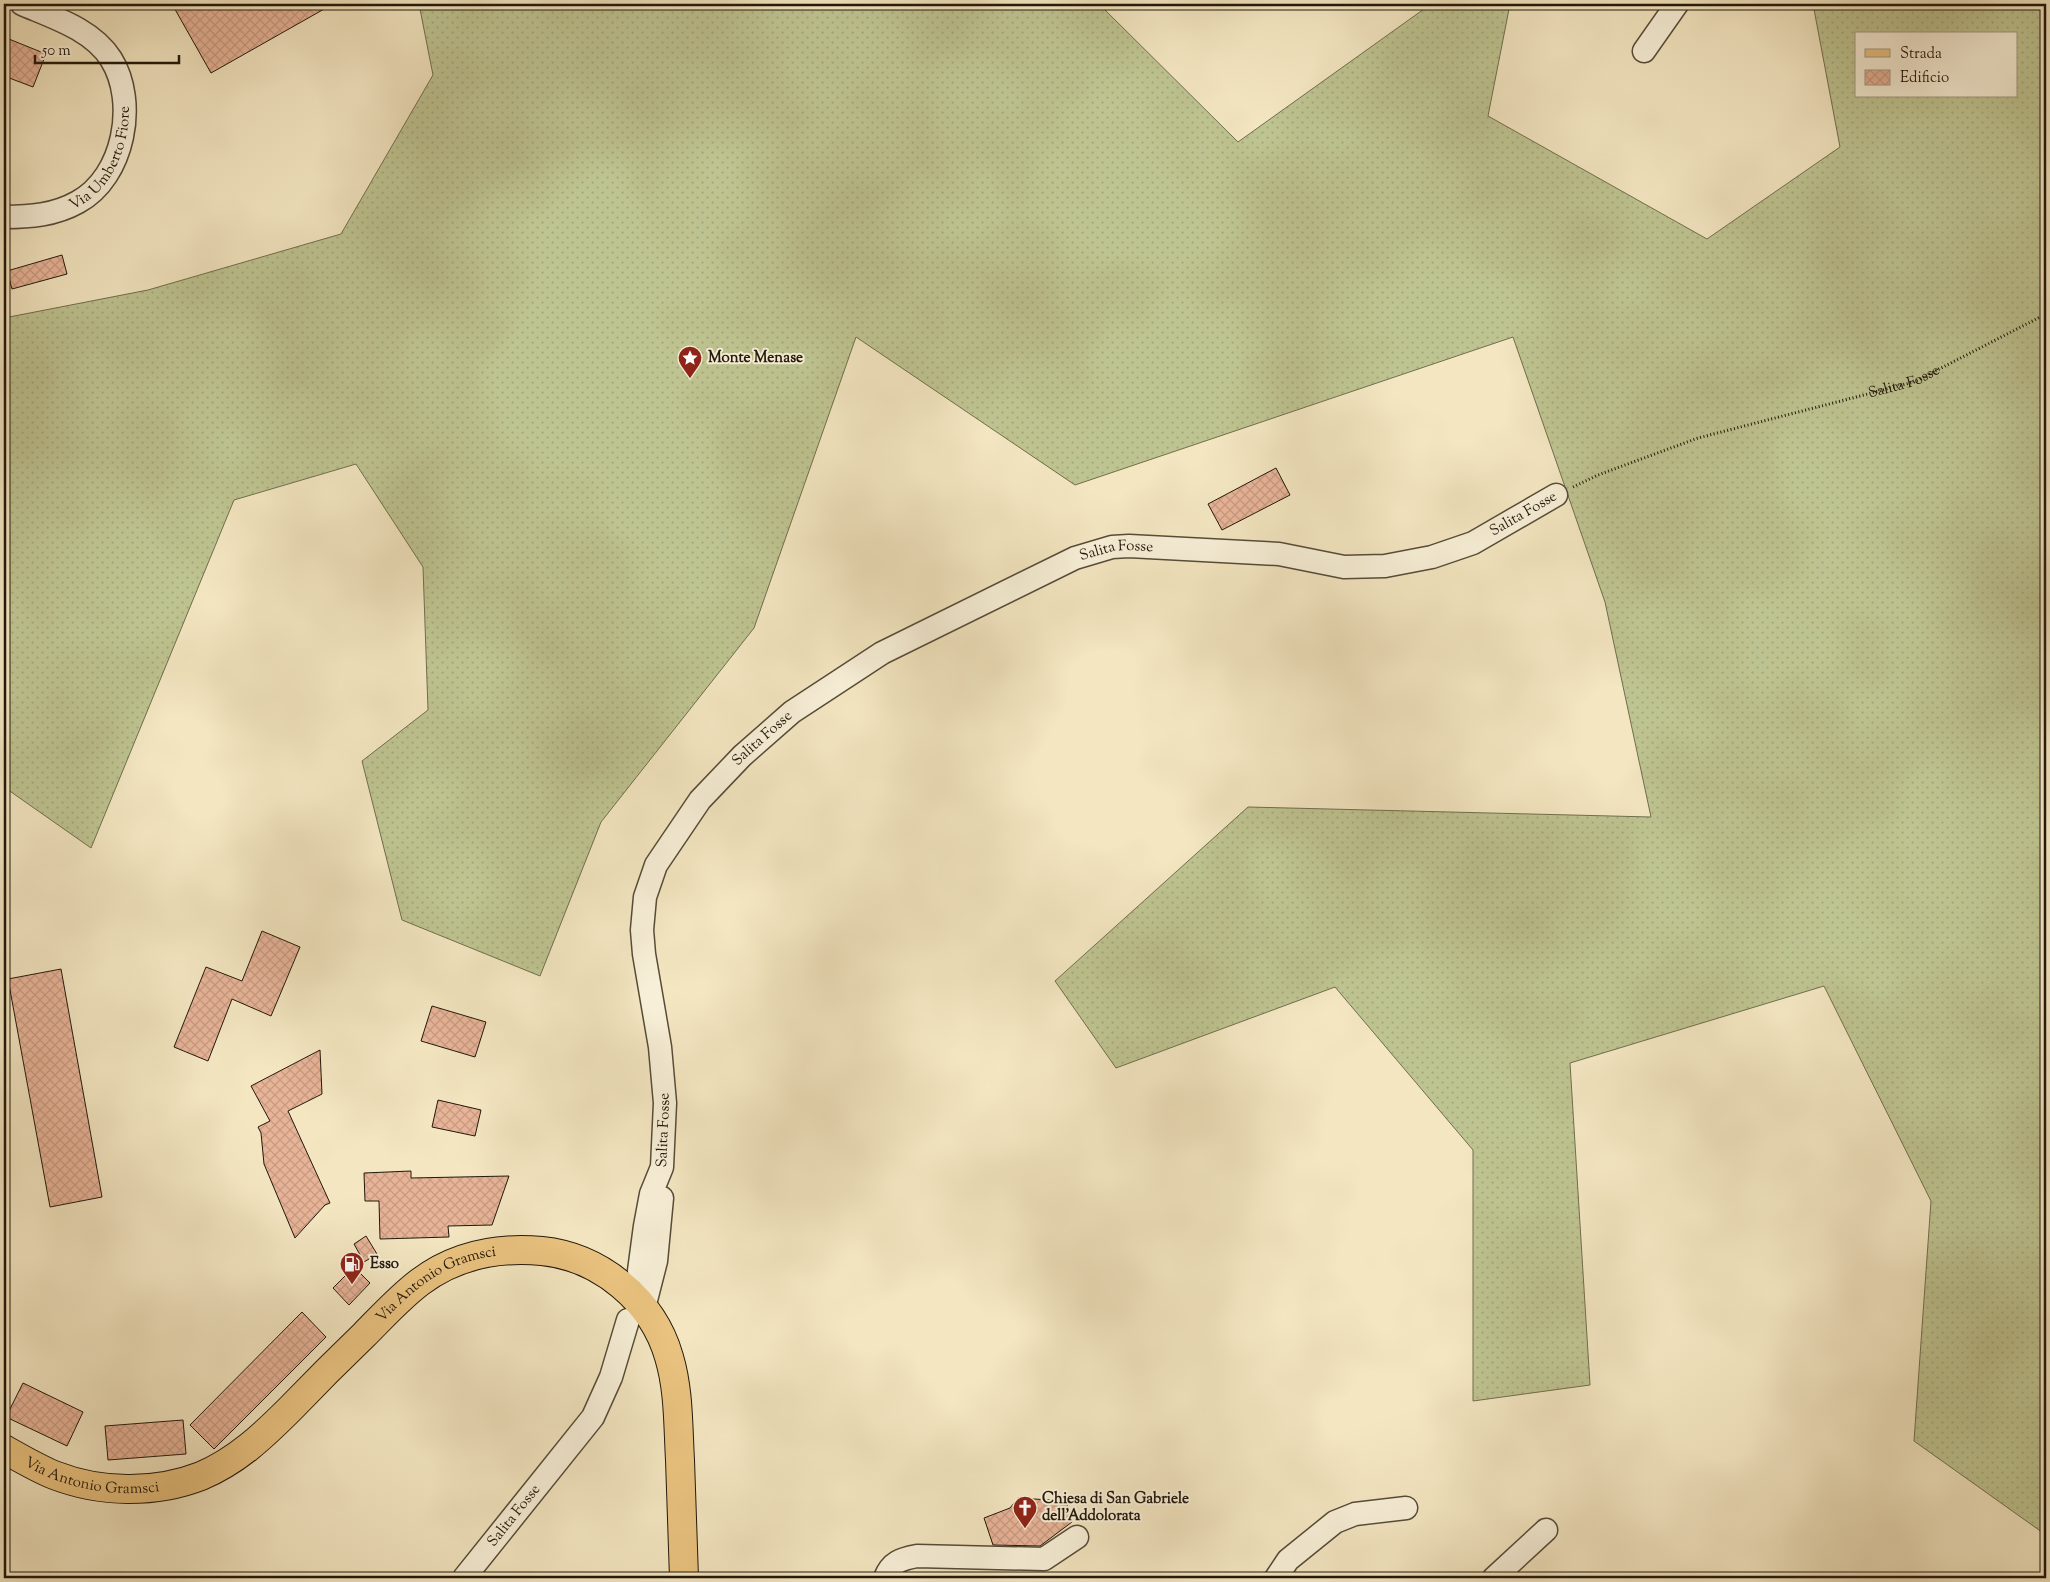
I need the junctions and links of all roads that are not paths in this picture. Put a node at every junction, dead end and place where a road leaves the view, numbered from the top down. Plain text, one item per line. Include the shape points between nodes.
1 (22, 4) edge
2 (1677, 4) edge
3 (1644, 51) dead end
4 (4, 217) edge
5 (1556, 494) road end
6 (662, 1167) junction
7 (638, 1271) dead end
8 (636, 1314) junction
9 (4, 1449) edge
10 (1406, 1508) dead end
11 (1546, 1530) dead end
12 (1077, 1536) dead end
13 (464, 1578) edge
14 (684, 1578) edge
15 (885, 1578) edge
16 (1276, 1578) edge
17 (1494, 1578) edge

1 - 4 street, Via Umberto Fiore via 77,29 100,46 120,78 125,118 116,155 108,172 80,201 47,213
2 - 3 street
5 - 6 street, Salita Fosse via 1473,543 1432,557 1385,566 1344,567 1279,554 1129,546 1094,552 1075,558 882,653 792,712 742,756 700,800 656,865 647,888 642,930 663,1072
6 - 7 street, Salita Fosse via 651,1194
6 - 8 street, Salita Fosse via 656,1261
8 - 9 main road, Via Antonio Gramsci via 630,1292 615,1279 600,1269 565,1255 516,1250 483,1253 453,1262 420,1282 262,1436 234,1458 201,1476 145,1488 91,1486 57,1476
8 - 13 street, Salita Fosse via 593,1417
8 - 14 main road, Via Antonio Gramsci via 662,1338 673,1375 678,1416
10 - 16 street via 1355,1514 1335,1522 1288,1560
11 - 17 street
12 - 15 street via 1044,1559 917,1556 894,1562

